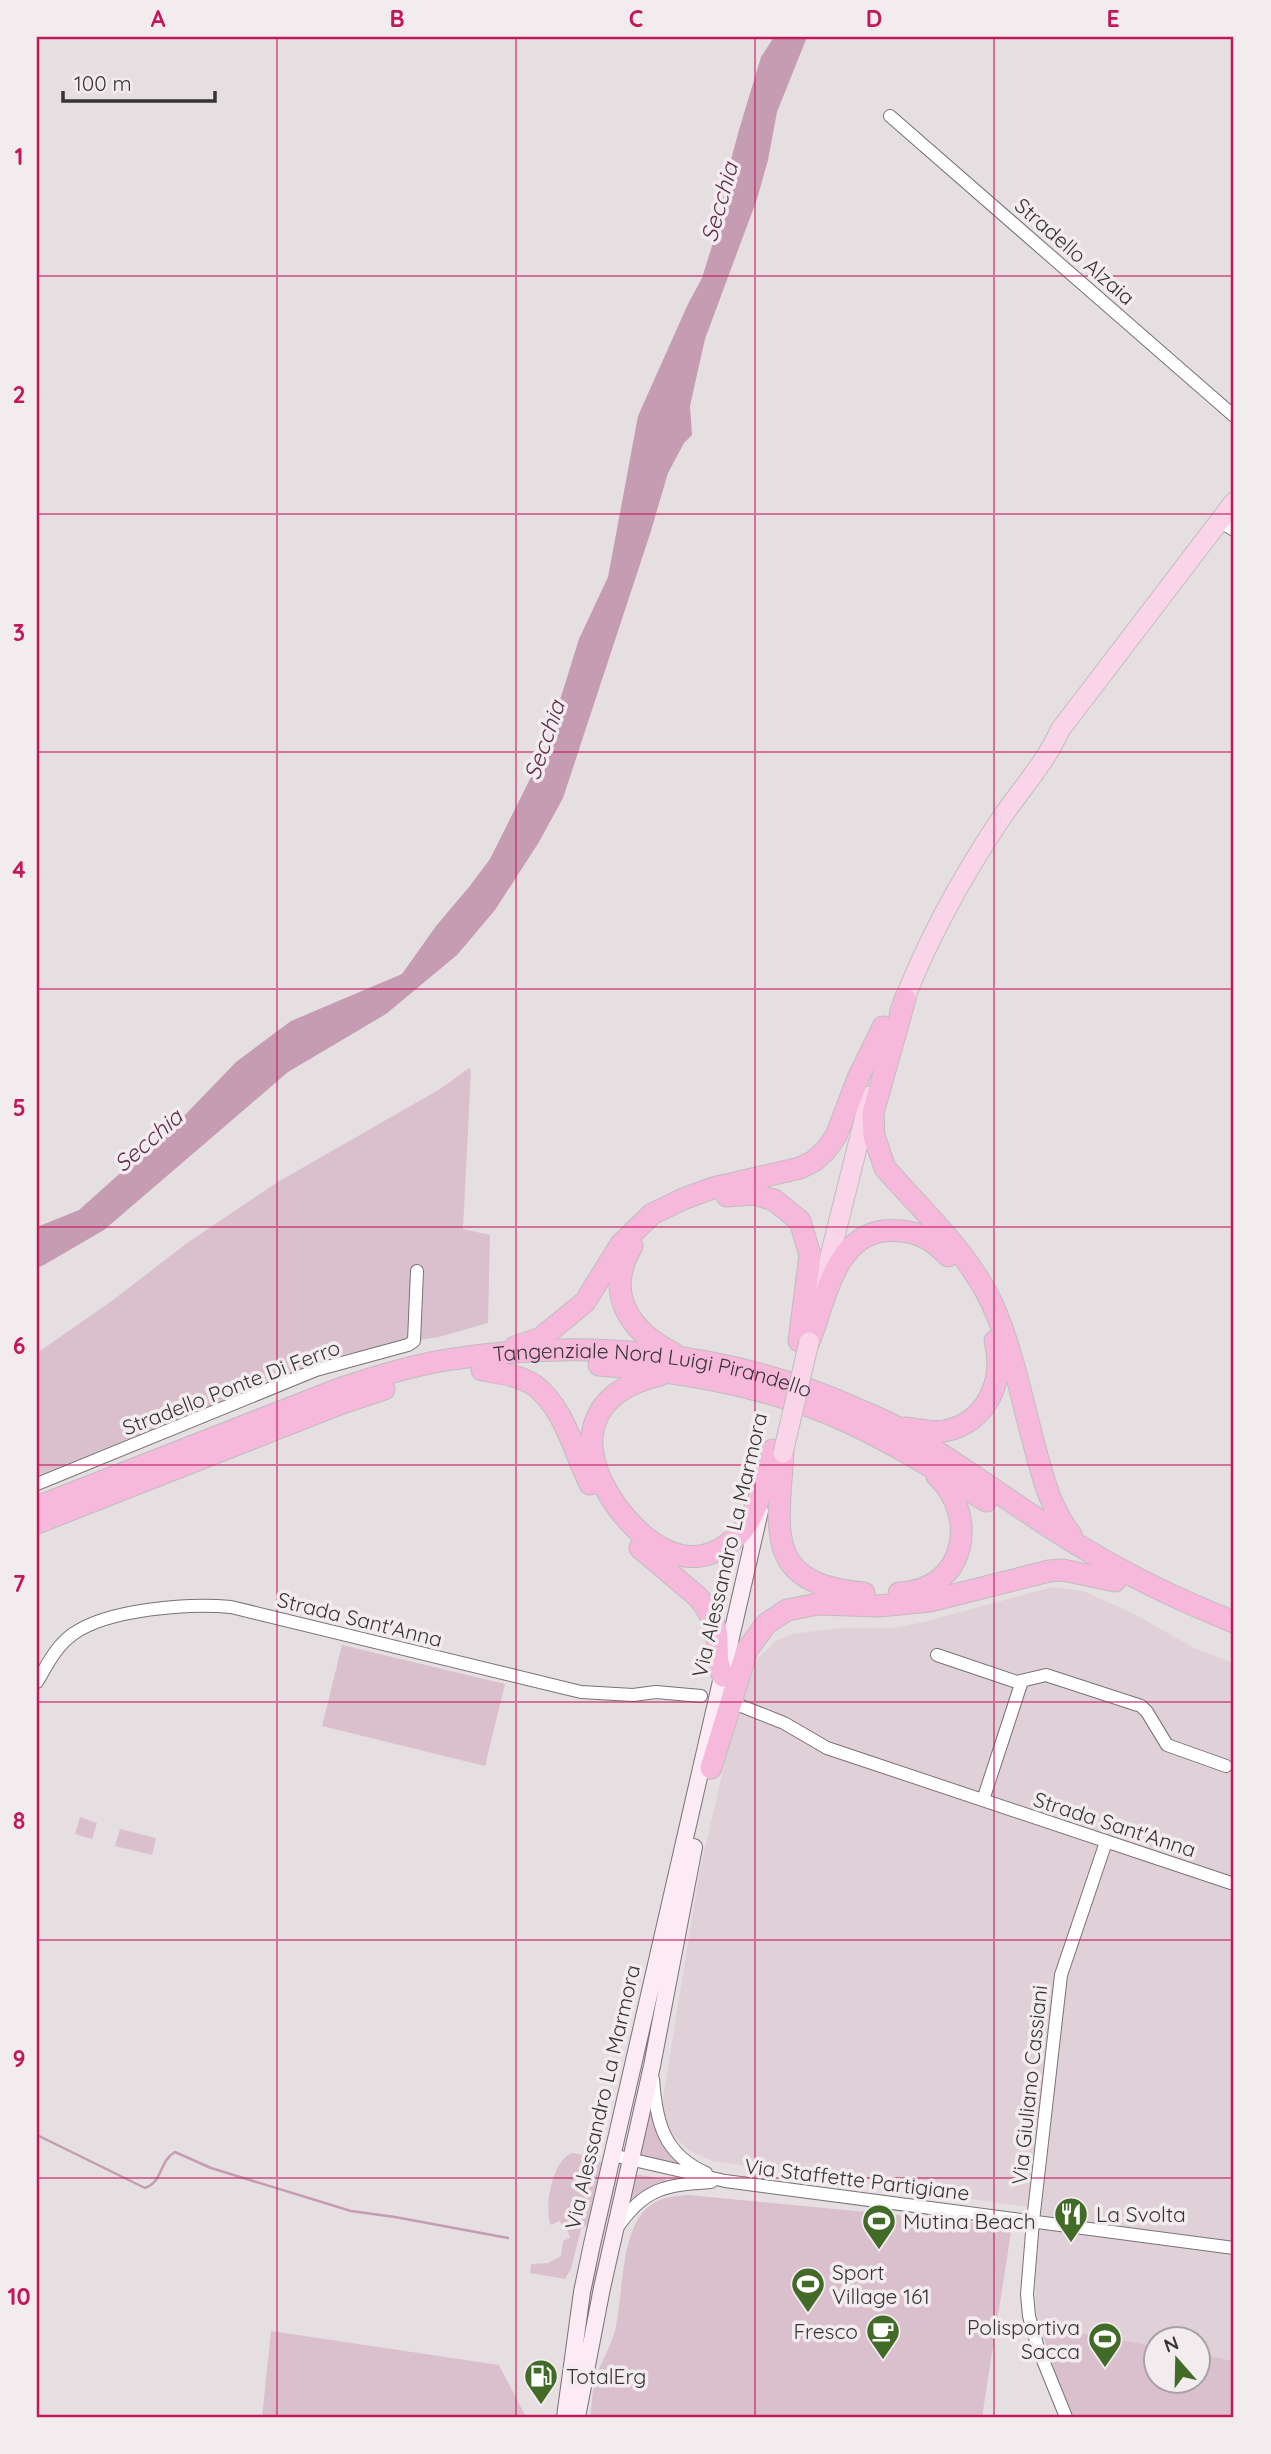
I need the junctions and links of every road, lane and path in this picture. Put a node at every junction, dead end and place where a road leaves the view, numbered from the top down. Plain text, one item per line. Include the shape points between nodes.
1 (890, 116) dead end
2 (1234, 416) edge
3 (1231, 515) edge
4 (1060, 730) junction
5 (905, 999) junction
6 (883, 1027) junction
7 (417, 1270) dead end
8 (804, 1342) junction
9 (479, 1363) junction
10 (677, 1365) junction
11 (897, 1427) junction
12 (778, 1452) junction
13 (923, 1462) junction
14 (37, 1484) edge
15 (37, 1507) edge
16 (37, 1523) edge
17 (1079, 1545) junction
18 (1115, 1581) junction
19 (1234, 1622) edge
20 (1234, 1636) edge
21 (937, 1655) dead end
22 (723, 1676) junction
23 (1022, 1681) junction
24 (37, 1682) edge
25 (701, 1696) dead end
26 (741, 1706) dead end
27 (1226, 1766) dead end
28 (711, 1768) junction
29 (983, 1800) junction
30 (1106, 1842) junction
31 (1234, 1884) edge
32 (652, 2066) junction
33 (612, 2155) junction
34 (631, 2160) junction
35 (725, 2181) junction
36 (1033, 2221) junction
37 (616, 2231) junction
38 (1234, 2248) edge
39 (565, 2417) edge
40 (577, 2417) edge
41 (1066, 2417) edge

1 - 2 street, Stradello Alzaia
3 - 4 main road, Via Alessandro La Marmora
4 - 5 main road, Via Alessandro La Marmora via 967,873
4 - 6 main road, Via Alessandro La Marmora via 1043,742 957,869 921,937
5 - 8 main road, Via Alessandro La Marmora via 864,1114
5 - 17 highway via 873,1113 879,1155 885,1168 961,1254 987,1293 1013,1365 1050,1502
6 - 8 main road, Via Alessandro La Marmora via 854,1113
6 - 9 highway via 836,1136 814,1161 713,1188 652,1214 621,1244 585,1302 541,1338
7 - 14 street, Stradello Ponte Di Ferro via 414,1341 408,1345 316,1370
8 - 10 highway via 810,1255 800,1221 775,1200 754,1194 729,1196 697,1205 650,1228 624,1260 621,1298 628,1315
8 - 11 highway via 837,1265 858,1241 891,1229 916,1233 937,1244 961,1271 988,1320 998,1356 996,1386 975,1418 958,1427 940,1431
8 - 12 main road, Via Alessandro La Marmora, bridge
9 - 10 highway, Tangenziale Nord Luigi Pirandello via 576,1351 649,1353
9 - 15 highway, Tangenziale Nord Luigi Pirandello via 413,1367 339,1389
9 - 16 highway, Tangenziale Nord Luigi Pirandello via 342,1404
9 - 22 highway via 534,1385 552,1403 613,1521 706,1606 716,1628 716,1662
10 - 11 highway, Tangenziale Nord Luigi Pirandello via 729,1365 765,1375 823,1394
10 - 12 highway via 621,1389 595,1421 591,1441 594,1462 609,1495 652,1544 686,1557 712,1552 736,1538
10 - 13 highway, Tangenziale Nord Luigi Pirandello via 818,1410
11 - 17 highway, Tangenziale Nord Luigi Pirandello
12 - 13 highway via 778,1527 795,1568 811,1582 876,1594 910,1592 932,1584 958,1554 960,1513 943,1481
12 - 22 main road, Via Alessandro La Marmora
12 - 28 main road, Via Alessandro La Marmora
13 - 18 highway, Tangenziale Nord Luigi Pirandello
17 - 19 highway, Tangenziale Nord Luigi Pirandello
18 - 20 highway, Tangenziale Nord Luigi Pirandello
18 - 28 highway via 1049,1571 930,1601 879,1606 818,1604 787,1610 766,1625 747,1650
21 - 23 street
22 - 33 main road, Via Alessandro La Marmora
23 - 27 street via 1046,1675 1141,1706 1167,1745
23 - 29 street
24 - 25 street, Strada Sant'Anna via 59,1647 84,1628 141,1612 203,1605 231,1607 580,1692
26 - 29 street, Strada Sant'Anna via 784,1723 827,1748
28 - 32 main road, Via Alessandro La Marmora
29 - 30 street, Strada Sant'Anna
30 - 31 street, Strada Sant'Anna
30 - 36 street, Via Giuliano Cassiani via 1061,1975
32 - 34 main road, Via Alessandro La Marmora
32 - 35 street, Via Staffette Partigiane via 657,2120 666,2140 696,2168
33 - 34 street, Via Staffette Partigiane
33 - 39 main road, Via Alessandro La Marmora via 582,2292
34 - 35 street, Via Staffette Partigiane
34 - 37 main road, Via Alessandro La Marmora
35 - 36 street, Via Staffette Partigiane
35 - 37 street via 657,2190 636,2204
36 - 38 street, Via Staffette Partigiane
36 - 41 street, Via Giuliano Cassiani via 1029,2316
37 - 40 main road, Via Alessandro La Marmora

